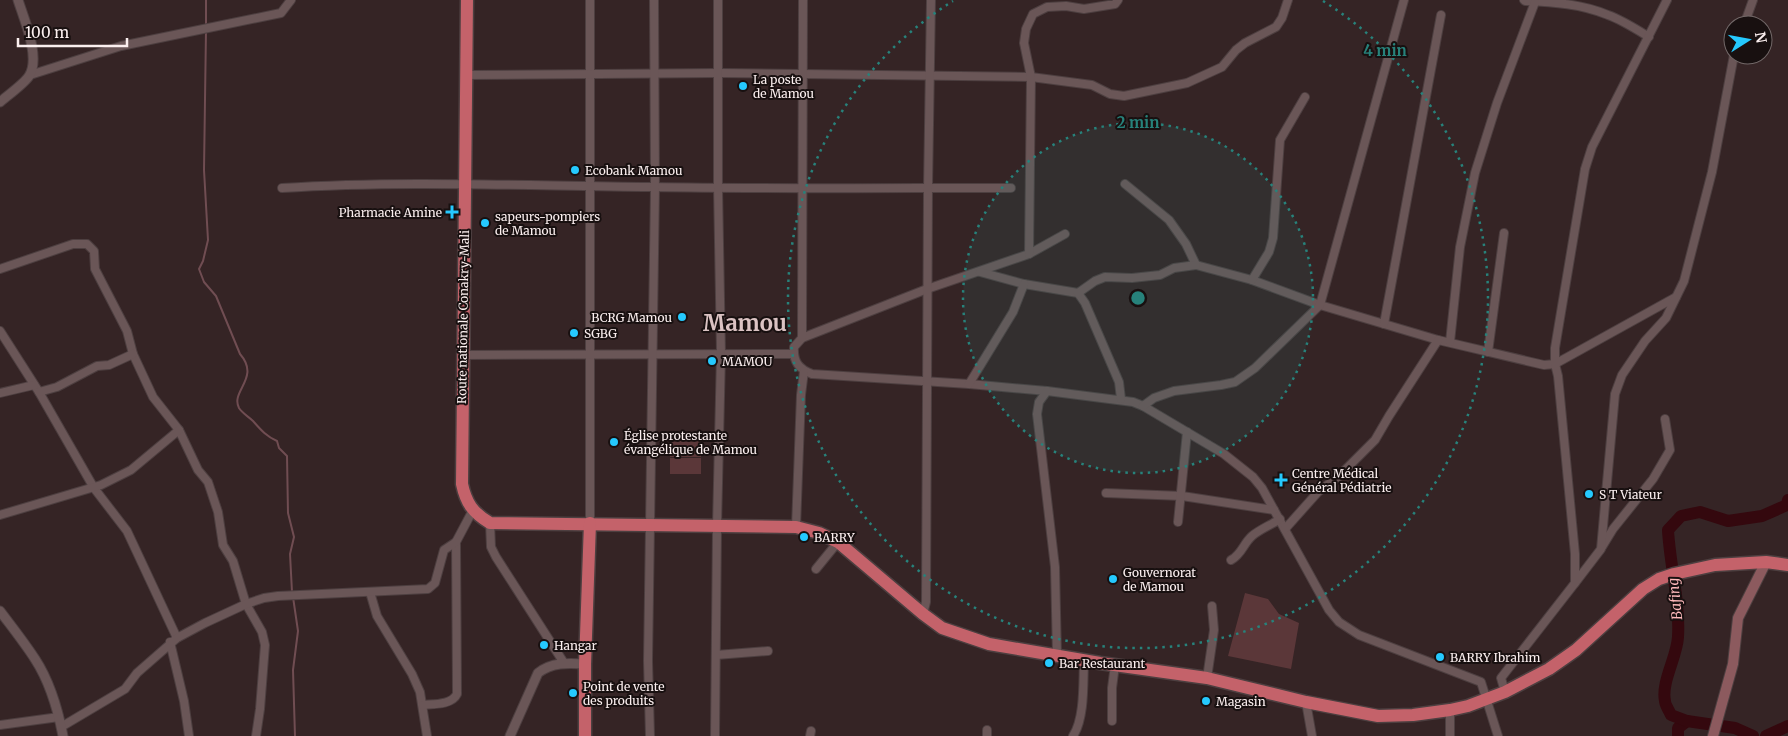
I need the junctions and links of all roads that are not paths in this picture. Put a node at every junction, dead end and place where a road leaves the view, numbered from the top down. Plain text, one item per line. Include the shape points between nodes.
1 (18, 0) edge
2 (292, 0) edge
3 (466, 0) edge
4 (590, 0) edge
5 (654, 0) edge
6 (718, 0) edge
7 (803, 0) edge
8 (931, 0) edge
9 (1118, 0) edge
10 (1288, 0) edge
11 (1404, 0) edge
12 (1524, 0) edge
13 (1668, 0) edge
14 (1753, 0) edge
15 (1535, 2) junction
16 (1441, 15) dead end
17 (1748, 15) edge
18 (1649, 36) junction
19 (1732, 65) edge
20 (654, 73) junction
21 (719, 73) junction
22 (590, 74) junction
23 (466, 75) junction
24 (803, 75) junction
25 (30, 76) junction
26 (929, 76) junction
27 (1031, 77) junction
28 (1304, 97) dead end
29 (0, 102) edge
30 (465, 183) junction
31 (1125, 184) dead end
32 (590, 186) junction
33 (654, 187) junction
34 (718, 187) junction
35 (802, 187) junction
36 (282, 188) dead end
37 (928, 188) junction
38 (1011, 188) dead end
39 (1504, 233) dead end
40 (1065, 234) dead end
41 (1029, 254) junction
42 (1196, 265) junction
43 (0, 269) edge
44 (980, 271) junction
45 (1252, 280) junction
46 (1024, 284) junction
47 (927, 289) junction
48 (1078, 293) junction
49 (1676, 297) junction
50 (1320, 305) junction
51 (1384, 324) junction
52 (0, 331) edge
53 (802, 338) junction
54 (1438, 340) junction
55 (1450, 342) junction
56 (1488, 352) junction
57 (133, 354) junction
58 (721, 354) junction
59 (794, 354) junction
60 (463, 355) junction
61 (590, 355) junction
62 (652, 355) junction
63 (1555, 364) junction
64 (804, 370) junction
65 (926, 382) junction
66 (969, 384) junction
67 (36, 389) junction
68 (1047, 391) junction
69 (0, 393) edge
70 (1122, 399) junction
71 (1143, 406) junction
72 (1665, 419) dead end
73 (179, 430) junction
74 (1188, 432) junction
75 (94, 488) junction
76 (1106, 493) dead end
77 (1182, 496) junction
78 (473, 510) junction
79 (1274, 510) junction
80 (0, 515) edge
81 (1280, 520) junction
82 (1178, 522) dead end
83 (490, 523) junction
84 (590, 523) junction
85 (651, 525) junction
86 (717, 526) junction
87 (796, 526) junction
88 (1286, 529) junction
89 (456, 542) junction
90 (838, 542) junction
91 (1601, 549) junction
92 (1231, 560) dead end
93 (1766, 562) junction
94 (1788, 565) edge
95 (816, 569) dead end
96 (1575, 583) junction
97 (370, 592) junction
98 (246, 604) junction
99 (1212, 606) dead end
100 (0, 611) edge
101 (923, 614) junction
102 (174, 640) junction
103 (768, 651) dead end
104 (716, 655) junction
105 (1057, 656) junction
106 (1084, 660) junction
107 (564, 663) junction
108 (585, 664) junction
109 (1114, 665) junction
110 (1207, 678) junction
111 (1505, 692) junction
112 (1486, 700) junction
113 (1306, 702) junction
114 (423, 705) junction
115 (1450, 710) junction
116 (59, 717) junction
117 (1112, 721) dead end
118 (0, 725) edge
119 (62, 731) edge
120 (1713, 732) edge
121 (189, 736) edge
122 (256, 736) edge
123 (427, 736) edge
124 (510, 736) edge
125 (585, 736) edge
126 (650, 736) edge
127 (715, 736) edge
128 (1072, 736) edge
129 (1312, 736) edge
130 (1450, 736) edge
131 (1498, 736) edge

1 - 25 street via 32,42 34,57
2 - 25 street via 281,13 121,46
3 - 23 highway, Route nationale Conakry-Mali
4 - 22 street
5 - 20 street
6 - 21 street
7 - 24 street
8 - 26 street
9 - 27 street via 1115,4 1084,9 1047,7 1033,14 1024,43
10 - 27 street via 1276,27 1241,47 1222,67 1187,83 1124,96 1110,94 1092,85
11 - 50 street
12 - 15 street
13 - 18 street
14 - 17 street
15 - 18 street via 1578,6 1609,15
15 - 55 street via 1475,173 1460,247
16 - 51 street
18 - 63 street via 1592,147 1585,169
19 - 49 street via 1712,172 1684,281
20 - 21 street
20 - 22 street
20 - 33 street
21 - 24 street
21 - 34 street
22 - 23 street
22 - 32 street
23 - 30 highway, Route nationale Conakry-Mali
24 - 26 street
24 - 35 street
25 - 29 street
26 - 27 street
26 - 37 street
27 - 41 street
28 - 45 street via 1280,140 1273,238 1269,252
30 - 32 street
30 - 36 street
30 - 60 highway, Route nationale Conakry-Mali
31 - 42 street via 1170,220
32 - 33 street
32 - 61 street
33 - 34 street
33 - 62 street
34 - 35 street
34 - 58 street
35 - 37 street
35 - 53 street
37 - 38 street
37 - 47 street
39 - 56 street
40 - 41 street
41 - 44 street
42 - 45 street
42 - 48 street via 1174,268 1160,275 1105,277
43 - 57 street via 72,244 87,244 94,251 95,269 127,331
44 - 46 street
44 - 47 street
45 - 50 street
46 - 48 street
46 - 66 street via 1013,312
47 - 53 street
47 - 65 street
48 - 70 street via 1119,382
49 - 63 street
49 - 91 street via 1666,318 1645,341 1622,375 1615,394
50 - 51 street
50 - 71 street via 1255,368 1235,382 1174,392 1154,398
51 - 54 street
52 - 67 street
53 - 59 street via 794,347
54 - 55 street
54 - 88 street via 1375,440 1318,492
55 - 56 street
56 - 63 street via 1544,365
57 - 67 street via 109,365 97,366 56,387
57 - 73 street via 153,397
58 - 59 street
58 - 62 street
58 - 86 street
59 - 64 street via 798,366
60 - 61 street
60 - 78 highway, Route nationale Conakry-Mali via 462,484 465,498
61 - 62 street
61 - 84 street
62 - 85 street
63 - 96 street via 1575,554
64 - 65 street via 823,375
64 - 87 street
65 - 66 street
65 - 101 street via 926,602
66 - 68 street
67 - 69 street
67 - 75 street
68 - 70 street
68 - 105 street via 1039,402 1037,414 1056,567
70 - 71 street
71 - 74 street
72 - 91 street via 1670,450 1653,479
73 - 75 street via 131,470
73 - 98 street via 198,470 208,482 218,512 223,545 233,561
74 - 77 street
74 - 79 street via 1224,454 1252,477
75 - 80 street
75 - 102 street via 127,531
76 - 77 street
77 - 79 street
77 - 82 street
78 - 83 highway, Route nationale Conakry-Mali
78 - 89 street
79 - 81 street
81 - 88 street
81 - 92 street via 1253,535 1238,556
83 - 84 highway
83 - 107 street via 491,546 496,557
84 - 85 highway
84 - 108 highway
85 - 86 highway
85 - 126 street
86 - 87 highway
86 - 104 street
87 - 90 highway
88 - 112 street via 1329,610 1339,622 1359,635 1478,680 1483,685
89 - 97 street via 444,550 436,583 428,589
89 - 114 street via 457,694 454,700
90 - 95 street
90 - 101 highway
91 - 96 street
93 - 94 highway
93 - 111 highway via 1715,565 1659,578 1549,670
93 - 120 main road via 1738,618 1733,664
96 - 111 street via 1501,678
97 - 98 street via 278,596
97 - 114 street via 377,616 412,674
98 - 102 street
98 - 122 street via 262,632 265,645
99 - 110 street via 1214,630
100 - 116 street via 36,660
101 - 105 highway via 942,628 989,644
102 - 119 street via 137,673 125,689
102 - 121 street
103 - 104 street
104 - 127 street
105 - 106 highway
106 - 109 highway
106 - 128 street via 1078,729
107 - 108 street
107 - 124 street via 538,673
108 - 125 highway
109 - 110 highway
109 - 117 street
110 - 113 highway
111 - 112 highway
112 - 115 highway
112 - 131 street
113 - 115 highway via 1378,716
113 - 129 street
114 - 123 street
115 - 130 street
116 - 118 street
116 - 119 street

